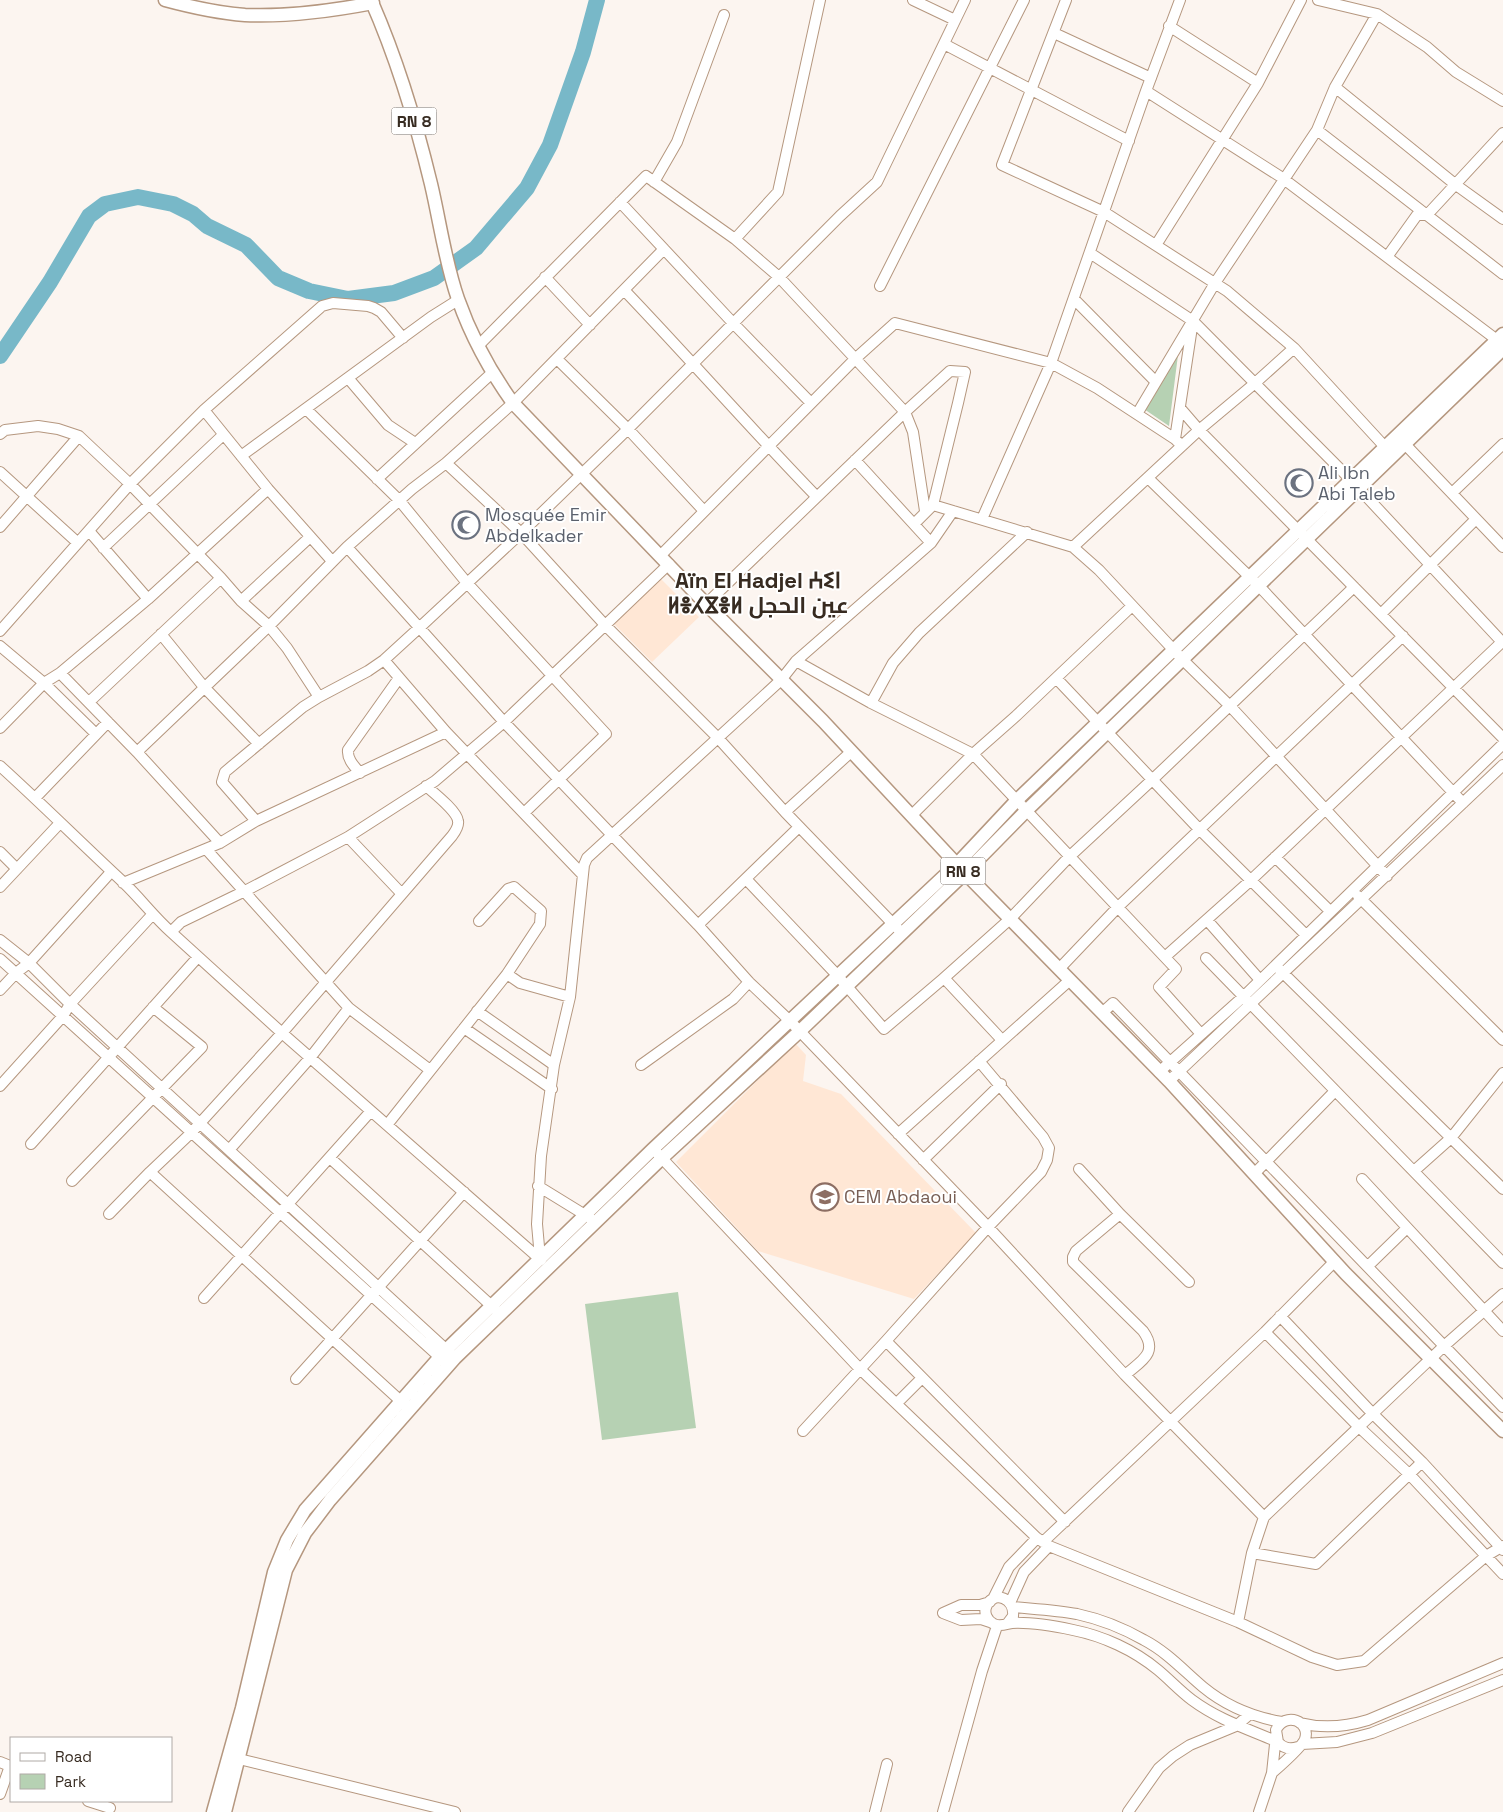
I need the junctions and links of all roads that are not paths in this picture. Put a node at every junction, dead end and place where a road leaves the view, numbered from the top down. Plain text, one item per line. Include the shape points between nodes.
1 (165, 0) edge
2 (820, 0) edge
3 (913, 0) edge
4 (965, 0) edge
5 (1024, 0) edge
6 (1066, 0) edge
7 (1180, 0) edge
8 (1301, 0) edge
9 (1318, 0) edge
10 (372, 2) edge
11 (1377, 14) junction
12 (724, 15) dead end
13 (956, 20) junction
14 (1169, 26) junction
15 (1054, 33) junction
16 (944, 44) junction
17 (990, 68) junction
18 (1151, 78) junction
19 (1258, 83) junction
20 (1335, 87) junction
21 (1032, 90) junction
22 (1146, 91) junction
23 (1503, 101) edge
24 (1316, 130) junction
25 (1503, 133) edge
26 (1129, 140) junction
27 (1222, 140) junction
28 (1284, 179) junction
29 (654, 182) junction
30 (1456, 185) junction
31 (620, 202) junction
32 (1104, 212) junction
33 (1427, 215) junction
34 (1503, 219) edge
35 (735, 239) junction
36 (1156, 245) junction
37 (664, 249) junction
38 (1090, 253) junction
39 (1387, 257) junction
40 (1503, 274) edge
41 (545, 277) junction
42 (779, 277) junction
43 (1215, 283) junction
44 (880, 286) dead end
45 (624, 290) junction
46 (456, 294) junction
47 (1074, 299) junction
48 (1193, 321) junction
49 (733, 323) junction
50 (590, 325) junction
51 (403, 338) junction
52 (1501, 342) edge
53 (478, 346) junction
54 (1294, 348) junction
55 (557, 358) junction
56 (855, 359) junction
57 (693, 363) junction
58 (1052, 363) junction
59 (492, 373) junction
60 (348, 378) junction
61 (1156, 382) junction
62 (1254, 384) junction
63 (513, 403) junction
64 (811, 403) junction
65 (1180, 408) junction
66 (306, 409) junction
67 (204, 410) junction
68 (905, 412) junction
69 (1137, 414) junction
70 (628, 429) junction
71 (1199, 430) junction
72 (0, 434) edge
73 (223, 435) junction
74 (79, 436) junction
75 (1401, 440) junction
76 (1179, 442) junction
77 (415, 443) junction
78 (1503, 444) edge
79 (768, 446) junction
80 (1385, 447) junction
81 (241, 456) junction
82 (855, 460) junction
83 (446, 463) junction
84 (0, 472) edge
85 (581, 474) junction
86 (1148, 478) junction
87 (377, 479) junction
88 (130, 484) junction
89 (1355, 484) junction
90 (268, 489) junction
91 (1452, 494) junction
92 (27, 496) junction
93 (816, 497) junction
94 (399, 500) junction
95 (149, 504) junction
96 (929, 508) junction
97 (704, 511) junction
98 (953, 512) junction
99 (982, 519) junction
100 (1476, 519) junction
101 (914, 524) junction
102 (0, 527) edge
103 (89, 531) junction
104 (1026, 532) junction
105 (521, 533) junction
106 (1303, 534) junction
107 (310, 537) junction
108 (78, 542) junction
109 (1502, 542) edge
110 (931, 543) junction
111 (347, 547) junction
112 (103, 548) junction
113 (1073, 548) junction
114 (196, 554) junction
115 (664, 560) junction
116 (332, 561) junction
117 (1430, 565) junction
118 (221, 578) junction
119 (1254, 582) junction
120 (467, 583) junction
121 (1354, 586) junction
122 (148, 599) junction
123 (241, 601) junction
124 (706, 604) junction
125 (1132, 606) junction
126 (1381, 614) junction
127 (605, 625) junction
128 (269, 626) junction
129 (419, 628) junction
130 (0, 631) edge
131 (161, 634) junction
132 (1304, 634) junction
133 (1403, 636) junction
134 (1503, 642) edge
135 (0, 646) edge
136 (1173, 650) junction
137 (384, 660) junction
138 (1183, 660) junction
139 (796, 661) junction
140 (60, 674) junction
141 (551, 675) junction
142 (399, 678) junction
143 (1056, 678) junction
144 (781, 680) junction
145 (44, 684) junction
146 (1352, 685) junction
147 (204, 687) junction
148 (1454, 688) junction
149 (319, 696) junction
150 (89, 702) junction
151 (871, 703) junction
152 (1230, 706) junction
153 (108, 722) junction
154 (504, 722) junction
155 (1099, 723) junction
156 (0, 728) edge
157 (446, 732) junction
158 (1108, 733) junction
159 (96, 734) junction
160 (718, 738) junction
161 (1402, 738) junction
162 (1503, 738) edge
163 (259, 744) junction
164 (1503, 744) edge
165 (137, 752) junction
166 (851, 752) junction
167 (467, 753) junction
168 (973, 754) junction
169 (1277, 756) junction
170 (1503, 765) edge
171 (0, 766) edge
172 (360, 773) junction
173 (558, 779) junction
174 (1152, 780) junction
175 (426, 786) junction
176 (1453, 793) junction
177 (35, 798) junction
178 (1017, 800) junction
179 (1463, 803) junction
180 (1326, 809) junction
181 (1027, 810) junction
182 (785, 812) junction
183 (524, 813) junction
184 (911, 816) junction
185 (256, 821) junction
186 (60, 823) junction
187 (799, 827) junction
188 (1199, 830) junction
189 (613, 835) junction
190 (348, 837) junction
191 (220, 842) junction
192 (206, 849) junction
193 (0, 852) edge
194 (1069, 857) junction
195 (1275, 857) junction
196 (1377, 865) junction
197 (961, 868) junction
198 (17, 869) junction
199 (111, 872) junction
200 (583, 875) junction
201 (1386, 876) junction
202 (746, 878) junction
203 (1250, 881) junction
204 (124, 883) junction
205 (0, 887) edge
206 (1353, 889) junction
207 (245, 891) junction
208 (402, 894) junction
209 (1361, 900) junction
210 (1118, 907) junction
211 (1330, 912) junction
212 (152, 915) junction
213 (1010, 919) junction
214 (1207, 920) junction
215 (479, 922) dead end
216 (892, 924) junction
217 (698, 925) junction
218 (170, 932) junction
219 (902, 933) junction
220 (1306, 935) junction
221 (0, 940) edge
222 (1166, 956) junction
223 (198, 957) junction
224 (1206, 958) dead end
225 (0, 959) edge
226 (29, 964) junction
227 (1275, 966) junction
228 (1059, 969) junction
229 (16, 973) junction
230 (507, 974) junction
231 (1283, 974) junction
232 (836, 976) junction
233 (944, 978) junction
234 (1070, 980) junction
235 (1260, 980) junction
236 (326, 982) junction
237 (749, 982) junction
238 (846, 987) junction
239 (0, 990) edge
240 (570, 997) junction
241 (1242, 997) junction
242 (70, 1004) junction
243 (1250, 1005) junction
244 (153, 1007) junction
245 (348, 1008) junction
246 (477, 1012) junction
247 (1102, 1013) junction
248 (63, 1016) junction
249 (789, 1020) junction
250 (464, 1028) junction
251 (800, 1031) junction
252 (282, 1033) junction
253 (1201, 1034) junction
254 (1002, 1040) junction
255 (1503, 1040) edge
256 (117, 1048) junction
257 (108, 1058) junction
258 (310, 1058) junction
259 (980, 1061) junction
260 (1170, 1062) junction
261 (554, 1065) junction
262 (641, 1065) dead end
263 (430, 1070) junction
264 (1179, 1071) junction
265 (1159, 1072) junction
266 (1503, 1073) edge
267 (1168, 1081) junction
268 (1001, 1084) junction
269 (0, 1086) edge
270 (161, 1088) junction
271 (552, 1089) junction
272 (1335, 1091) junction
273 (154, 1096) junction
274 (371, 1111) junction
275 (200, 1123) junction
276 (387, 1125) junction
277 (191, 1133) junction
278 (898, 1134) junction
279 (1451, 1138) junction
280 (31, 1144) dead end
281 (229, 1150) junction
282 (658, 1154) junction
283 (330, 1158) junction
284 (923, 1160) junction
285 (1266, 1162) junction
286 (1079, 1169) dead end
287 (1414, 1171) junction
288 (150, 1172) junction
289 (1254, 1174) junction
290 (1362, 1179) dead end
291 (72, 1181) dead end
292 (538, 1186) junction
293 (1503, 1189) edge
294 (464, 1192) junction
295 (284, 1208) junction
296 (109, 1214) dead end
297 (1120, 1214) junction
298 (591, 1219) junction
299 (988, 1227) junction
300 (1407, 1228) junction
301 (420, 1241) junction
302 (242, 1255) junction
303 (1335, 1261) junction
304 (544, 1263) junction
305 (1503, 1263) edge
306 (1368, 1266) junction
307 (1189, 1282) dead end
308 (375, 1291) junction
309 (1503, 1294) edge
310 (204, 1298) dead end
311 (496, 1310) junction
312 (1483, 1310) junction
313 (1280, 1316) junction
314 (1503, 1331) edge
315 (1265, 1332) junction
316 (332, 1338) junction
317 (886, 1341) junction
318 (1444, 1346) junction
319 (448, 1357) junction
320 (1431, 1360) junction
321 (860, 1369) junction
322 (1125, 1375) junction
323 (922, 1378) junction
324 (296, 1379) dead end
325 (897, 1403) junction
326 (405, 1405) junction
327 (1503, 1407) edge
328 (1373, 1414) junction
329 (1172, 1422) junction
330 (1359, 1427) junction
331 (803, 1431) dead end
332 (1503, 1431) edge
333 (1422, 1462) junction
334 (1409, 1474) junction
335 (1264, 1517) junction
336 (1065, 1522) junction
337 (1043, 1542) junction
338 (1502, 1548) edge
339 (1252, 1553) junction
340 (1486, 1556) junction
341 (1503, 1574) edge
342 (991, 1600) junction
343 (1011, 1605) junction
344 (1238, 1622) junction
345 (998, 1624) junction
346 (1503, 1663) edge
347 (1503, 1680) edge
348 (1250, 1714) junction
349 (1282, 1722) junction
350 (1300, 1723) junction
351 (1236, 1726) junction
352 (1276, 1739) junction
353 (1300, 1746) junction
354 (239, 1759) junction
355 (0, 1762) edge
356 (888, 1764) dead end
357 (9, 1773) edge
358 (1272, 1774) junction
359 (0, 1794) edge
360 (91, 1802) edge
361 (110, 1808) dead end
362 (214, 1812) edge
363 (225, 1812) edge
364 (456, 1812) edge
365 (875, 1812) edge
366 (943, 1812) edge
367 (1128, 1812) edge
368 (1259, 1812) edge

1 - 10 main road via 245,15 309,12
2 - 35 street via 778,192
3 - 13 street
4 - 13 street
5 - 17 street
6 - 15 street
7 - 14 street
8 - 19 street
9 - 11 street
10 - 46 main road, RN 8 via 410,108
11 - 20 street
11 - 23 street via 1456,72
12 - 29 street via 677,142
13 - 16 street
14 - 18 street
14 - 19 street
15 - 18 street
15 - 21 street
16 - 17 street
16 - 42 street via 877,182
17 - 21 street
17 - 44 street
18 - 22 street
19 - 27 street
20 - 24 street
20 - 30 street
21 - 26 street
21 - 32 street via 1002,165
22 - 26 street
22 - 27 street
24 - 28 street
24 - 33 street
25 - 30 street
26 - 32 street
27 - 28 street
27 - 36 street
28 - 39 street
28 - 43 street
29 - 31 street via 646,176
29 - 35 street
30 - 33 street
30 - 34 street
31 - 37 street
31 - 41 street
32 - 36 street
32 - 38 street
33 - 39 street via 1417,215
33 - 40 street
35 - 42 street
36 - 43 street
37 - 45 street
37 - 49 street
38 - 47 street
38 - 48 street
39 - 52 street
41 - 50 street
41 - 53 street
42 - 49 street
42 - 56 street
43 - 48 street
43 - 54 street
45 - 50 street
45 - 57 street
46 - 51 street
46 - 53 main road, RN 8
47 - 58 street
47 - 61 street
48 - 61 street
48 - 62 street
48 - 65 street
49 - 57 street
49 - 64 street
50 - 55 street
51 - 60 street
51 - 67 street via 374,308 325,304
52 - 75 main road
53 - 59 main road, RN 8
54 - 62 street
54 - 80 street
55 - 63 street
55 - 70 street
56 - 58 street via 895,323
56 - 64 street
56 - 68 street
57 - 70 street
57 - 79 street
58 - 69 street
58 - 99 street
59 - 63 main road, RN 8
59 - 77 street
60 - 66 street
60 - 77 street via 388,425
61 - 69 street
62 - 71 street
62 - 89 street
63 - 83 street
63 - 85 main road, RN 8
64 - 79 street
65 - 71 street
65 - 76 street
66 - 81 street
66 - 87 street
67 - 73 street
67 - 88 street
68 - 82 street
68 - 96 street via 913,432
68 - 96 street via 950,371 965,372
69 - 76 street
70 - 85 street
70 - 97 street
71 - 76 street
71 - 106 street
72 - 74 street via 5,430 38,426
73 - 81 street
73 - 95 street
74 - 88 street
74 - 92 street
75 - 80 main road
75 - 89 main road
75 - 91 street
76 - 86 street
77 - 87 street
78 - 91 street
79 - 93 street
79 - 97 street
80 - 89 main road
81 - 90 street
82 - 93 street
82 - 101 street
83 - 94 street
83 - 105 street
84 - 92 street
85 - 105 street
85 - 115 main road, RN 8
86 - 113 street
86 - 119 street
87 - 94 street
88 - 95 street
88 - 103 street
89 - 106 main road
89 - 117 street
90 - 107 street
90 - 114 street
91 - 100 street
92 - 102 street
92 - 108 street
93 - 124 street
94 - 111 street
94 - 120 street
95 - 112 street
95 - 114 street
96 - 98 street
96 - 101 street
97 - 115 street
98 - 99 street
98 - 110 street
99 - 104 street
100 - 109 street
100 - 117 street
101 - 110 street
103 - 108 street
103 - 112 street
104 - 113 street
104 - 151 street via 918,633 893,663
105 - 120 street
105 - 127 street
106 - 119 main road
106 - 121 street
107 - 116 street
107 - 123 street
108 - 130 street
110 - 139 street
111 - 116 street
111 - 129 street
112 - 122 street
113 - 125 street via 1099,570
114 - 118 street
114 - 122 street
115 - 124 main road, RN 8
115 - 127 street
116 - 128 street
117 - 126 street
117 - 134 street
118 - 123 street
118 - 131 street
119 - 132 street
119 - 136 main road
119 - 138 main road
120 - 129 street
120 - 141 street
121 - 126 street
121 - 132 street
122 - 140 street
123 - 128 street
124 - 144 main road, RN 8
125 - 136 street
125 - 143 street
126 - 133 street
127 - 141 street
127 - 160 street
128 - 147 street
128 - 149 street
129 - 137 street
129 - 154 street
131 - 147 street
131 - 150 street
132 - 146 street
132 - 152 street
133 - 146 street
133 - 148 street
134 - 148 street
135 - 145 street
136 - 138 street
136 - 155 main road
137 - 142 street
137 - 149 street
138 - 152 street
138 - 158 main road
139 - 144 street
139 - 151 street
140 - 145 street
140 - 150 street
141 - 154 street
141 - 173 street via 606,734
142 - 157 street
142 - 172 street via 348,750 350,760
143 - 155 street
143 - 168 street
144 - 160 street
144 - 166 main road, RN 8
145 - 156 street
145 - 159 street
146 - 161 street
146 - 169 street
147 - 163 street
147 - 165 street
148 - 161 street
148 - 162 street
149 - 163 street
150 - 153 street
151 - 168 street
152 - 169 street
152 - 174 street
153 - 159 street
153 - 165 street
154 - 167 street
154 - 173 street
155 - 158 street
155 - 178 main road
157 - 167 street
157 - 172 street
158 - 174 street
158 - 181 main road
159 - 177 street
160 - 182 street
160 - 189 street
161 - 176 street
161 - 180 street
163 - 185 street via 222,778
164 - 176 street
165 - 191 street
166 - 182 street
166 - 184 main road, RN 8
167 - 175 street
167 - 183 street
168 - 178 street
168 - 184 street
169 - 180 street
169 - 188 street
170 - 179 street
171 - 177 street
172 - 185 street
173 - 183 street
173 - 189 street
174 - 188 street
174 - 194 street
175 - 190 street
175 - 208 street via 455,814 458,827
176 - 179 street
176 - 196 street
177 - 186 street
178 - 181 street
178 - 197 main road
179 - 201 street
180 - 195 street
180 - 196 street
181 - 194 street
181 - 197 main road
182 - 187 street
183 - 200 street
184 - 197 main road, RN 8
185 - 191 street
186 - 198 street
186 - 199 street
187 - 202 street
187 - 216 street
188 - 203 street
188 - 210 street
189 - 200 street via 587,858
189 - 217 street
190 - 207 street
190 - 208 street
191 - 192 street
192 - 204 street
192 - 207 street
193 - 198 street
194 - 210 street
194 - 213 street
195 - 203 street
195 - 211 street
196 - 201 street
196 - 206 street
197 - 213 main road, RN 8
197 - 216 main road
197 - 219 main road
198 - 205 street
199 - 204 street
199 - 226 street
200 - 240 street
201 - 209 street
202 - 217 street
202 - 232 street
203 - 214 street
203 - 220 street
204 - 212 street
206 - 209 street
206 - 211 street
207 - 218 street via 181,922
207 - 236 street
208 - 236 street
209 - 231 street
209 - 255 street
210 - 222 street
210 - 228 street
211 - 220 street
212 - 218 street
212 - 242 street
213 - 228 main road, RN 8
213 - 233 street
214 - 222 street
214 - 235 street
215 - 230 street via 512,887 541,911 540,924
216 - 219 street
216 - 232 main road
217 - 237 street
218 - 223 street
219 - 238 main road
220 - 227 street
221 - 226 street
222 - 253 street via 1176,969 1159,987
223 - 244 street
223 - 252 street
224 - 241 street
225 - 229 street
226 - 229 street
226 - 242 street
227 - 231 street
227 - 235 street
228 - 234 main road, RN 8
229 - 239 street
229 - 248 street
230 - 240 street via 520,983
230 - 246 street
231 - 243 street
231 - 279 street
232 - 238 street
232 - 249 main road
233 - 238 street via 884,1030
233 - 254 street
234 - 247 main road, RN 8
234 - 254 street
235 - 241 street
236 - 245 street
236 - 252 street
237 - 249 street
237 - 262 street via 733,999
238 - 251 main road
240 - 261 street
241 - 243 street
241 - 253 street
242 - 248 street
242 - 256 street
243 - 264 street
243 - 272 street
244 - 256 street
244 - 270 street via 202,1047
245 - 258 street
245 - 263 street
246 - 250 street
246 - 261 street
247 - 260 street via 1113,1003
247 - 265 main road, RN 8
248 - 257 street
248 - 269 street
249 - 251 street
249 - 282 main road
250 - 263 street
250 - 271 street
251 - 278 street
251 - 282 main road
252 - 258 street
252 - 275 street
253 - 260 street
254 - 259 street
256 - 257 street
256 - 270 street
257 - 273 street
257 - 280 street
258 - 274 street
258 - 281 street
259 - 268 street
259 - 278 street
260 - 264 street
260 - 265 street
261 - 271 street
263 - 276 street
264 - 267 street
264 - 285 street
265 - 267 main road, RN 8
266 - 279 street
267 - 289 main road, RN 8
268 - 284 street
268 - 299 street via 1050,1148 1041,1172
270 - 273 street
270 - 275 street
271 - 292 street
272 - 285 street
272 - 287 street
273 - 277 street
273 - 291 street
274 - 276 street
274 - 283 street
275 - 277 street
275 - 281 street
276 - 294 street
277 - 288 street
277 - 295 street
278 - 284 street
279 - 287 street
279 - 293 street
281 - 295 street
282 - 298 main road
282 - 321 street
283 - 295 street
283 - 301 street
284 - 299 street
285 - 289 street
285 - 306 street
286 - 297 street
287 - 305 street
288 - 296 street
288 - 302 street
289 - 303 main road, RN 8
290 - 300 street
292 - 298 street
292 - 304 street via 537,1224
294 - 301 street
294 - 304 street
295 - 302 street
295 - 308 street
297 - 307 street
297 - 322 street via 1076,1251 1073,1262 1148,1338 1148,1354
298 - 304 main road
299 - 317 street
299 - 322 street
300 - 306 street
300 - 312 street
301 - 308 street
301 - 311 street
302 - 310 street
302 - 316 street
303 - 313 street
303 - 320 main road, RN 8
304 - 311 main road
306 - 318 street
308 - 316 street
308 - 319 street
309 - 312 street
311 - 319 main road
312 - 314 street
312 - 318 street
313 - 315 street
313 - 328 street
315 - 329 street
315 - 330 street
316 - 324 street
316 - 326 street
317 - 321 street
317 - 323 street
318 - 320 street
318 - 327 street
319 - 326 main road
320 - 328 street
320 - 332 main road, RN 8
321 - 325 street
321 - 331 street
322 - 329 street
323 - 325 street
323 - 336 street
325 - 337 street
326 - 354 main road via 305,1533 286,1570
326 - 362 main road via 305,1510 287,1540 274,1572
328 - 330 street
328 - 333 street
329 - 335 street
329 - 336 street
330 - 334 street
330 - 335 street
333 - 334 street
333 - 338 street
334 - 339 street via 1316,1564
334 - 340 street
335 - 339 street
336 - 337 street
337 - 342 street via 1009,1567
337 - 343 street via 1024,1572
337 - 344 street
338 - 340 street
339 - 344 street
340 - 341 street
340 - 344 street via 1364,1661 1337,1665 1312,1657
342 - 343 street via 1002,1598
342 - 345 street via 986,1610 987,1618
342 - 345 street via 961,1605 943,1613 960,1620 981,1619
343 - 345 street via 1013,1616
343 - 348 street via 1076,1614 1111,1624 1170,1656 1204,1688
345 - 351 street via 1033,1624 1105,1639 1136,1654 1192,1700
345 - 366 street
346 - 350 street via 1360,1722 1323,1727
347 - 353 street via 1372,1733
348 - 349 street
348 - 351 street
349 - 350 street via 1291,1719
349 - 352 street
350 - 353 street via 1306,1736
351 - 352 street
351 - 367 street via 1190,1745 1174,1756 1159,1768
352 - 353 street via 1284,1748
352 - 358 street
353 - 358 street
354 - 363 main road
354 - 364 street
355 - 357 street via 10,1766
356 - 365 street
357 - 359 street
358 - 368 street
360 - 361 street

